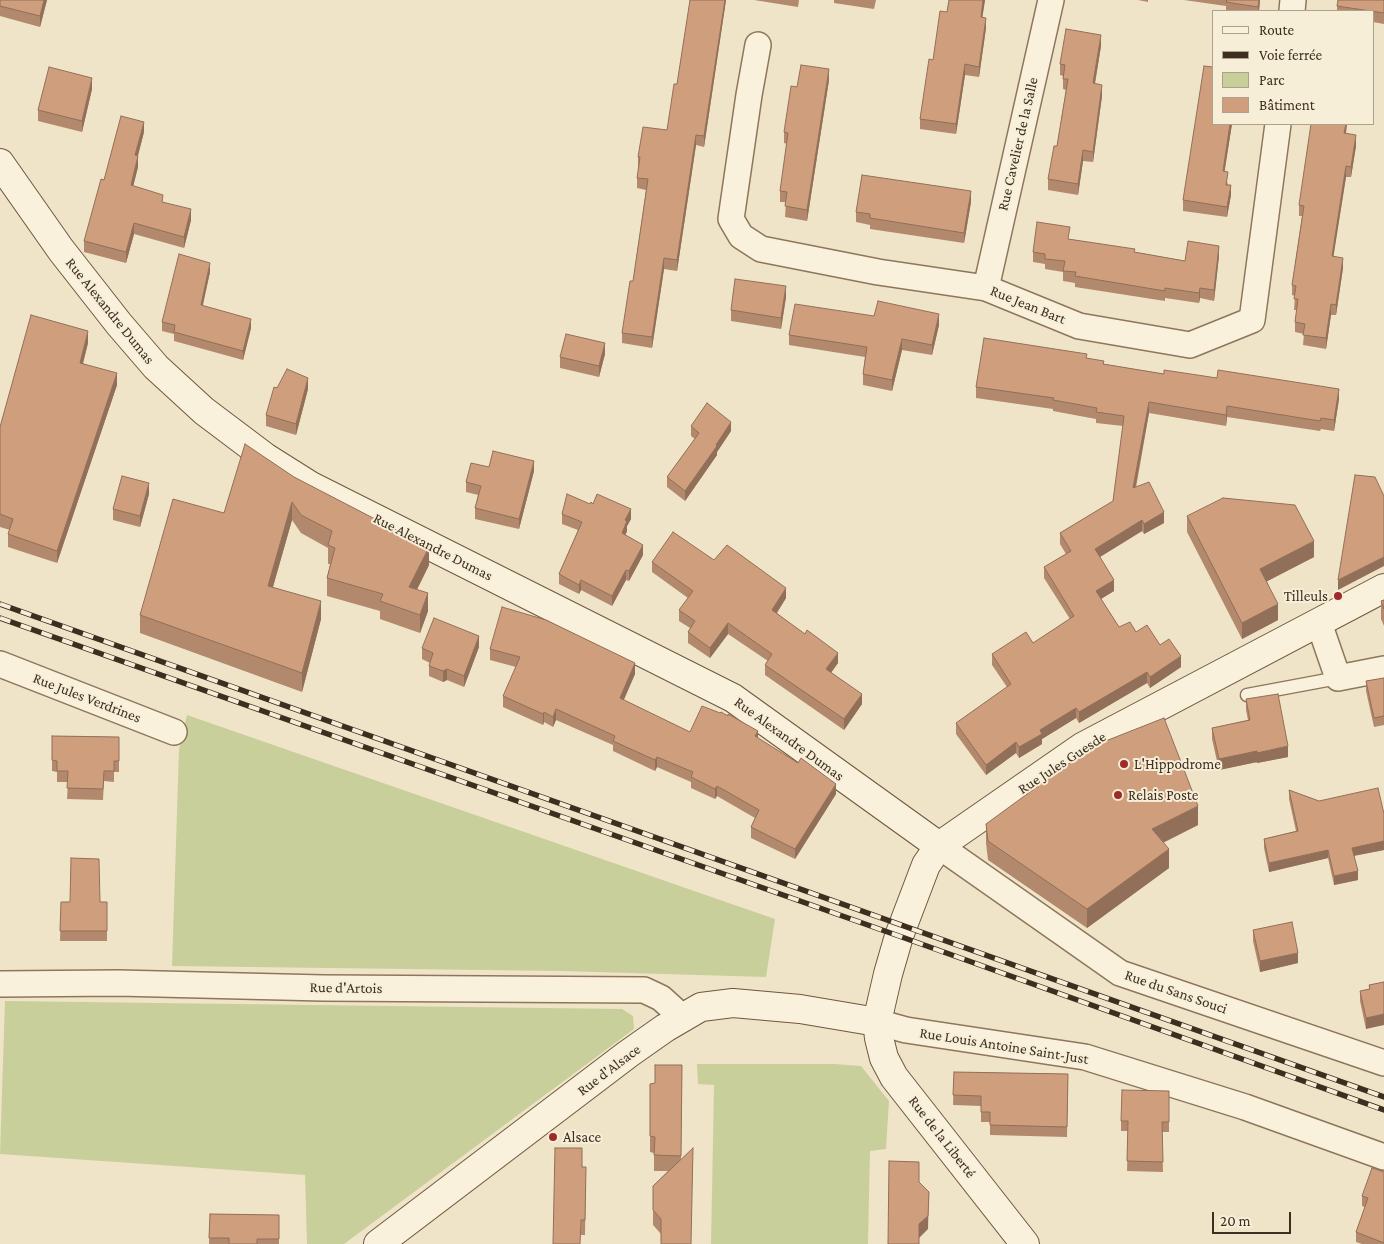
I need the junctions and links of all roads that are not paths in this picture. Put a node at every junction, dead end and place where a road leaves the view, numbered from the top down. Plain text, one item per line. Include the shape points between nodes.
1 (1050, 0) edge
2 (758, 45) dead end
3 (1278, 125) edge
4 (0, 163) edge
5 (986, 288) junction
6 (1384, 588) edge
7 (1319, 623) junction
8 (0, 664) edge
9 (1384, 669) edge
10 (1338, 678) junction
11 (0, 680) edge
12 (1247, 695) dead end
13 (174, 732) dead end
14 (939, 846) junction
15 (0, 984) edge
16 (682, 1018) junction
17 (877, 1022) junction
18 (1384, 1063) edge
19 (1384, 1157) edge
20 (378, 1244) edge
21 (1025, 1244) edge

1 - 5 street, Rue Cavelier de la Salle
2 - 5 street, Rue Jean Bart via 731,219 741,236 761,249 878,272
3 - 5 street, Rue Jean Bart via 1252,320 1190,345 1079,326
4 - 14 street, Rue Alexandre Dumas via 60,250 156,367 204,411 265,457 311,486 733,698
6 - 7 street, Rue Jules Guesde
7 - 10 street
7 - 14 street, Rue Jules Guesde via 1082,747
8 - 11 street
8 - 13 street, Rue Jules Verdrines
9 - 10 street
10 - 12 lane
14 - 17 street, Rue Jules Guesde via 926,865 899,936
14 - 18 street, Rue du Sans Souci via 1120,974
15 - 16 street, Rue d'Artois via 644,990 661,998
16 - 17 street, Rue d'Alsace via 701,1007 733,1003 800,1009
16 - 20 street, Rue d'Alsace via 584,1087
17 - 19 street, Rue Louis Antoine Saint-Just via 906,1030 1085,1057 1245,1107
17 - 21 street, Rue de la Liberté via 884,1058 894,1077

